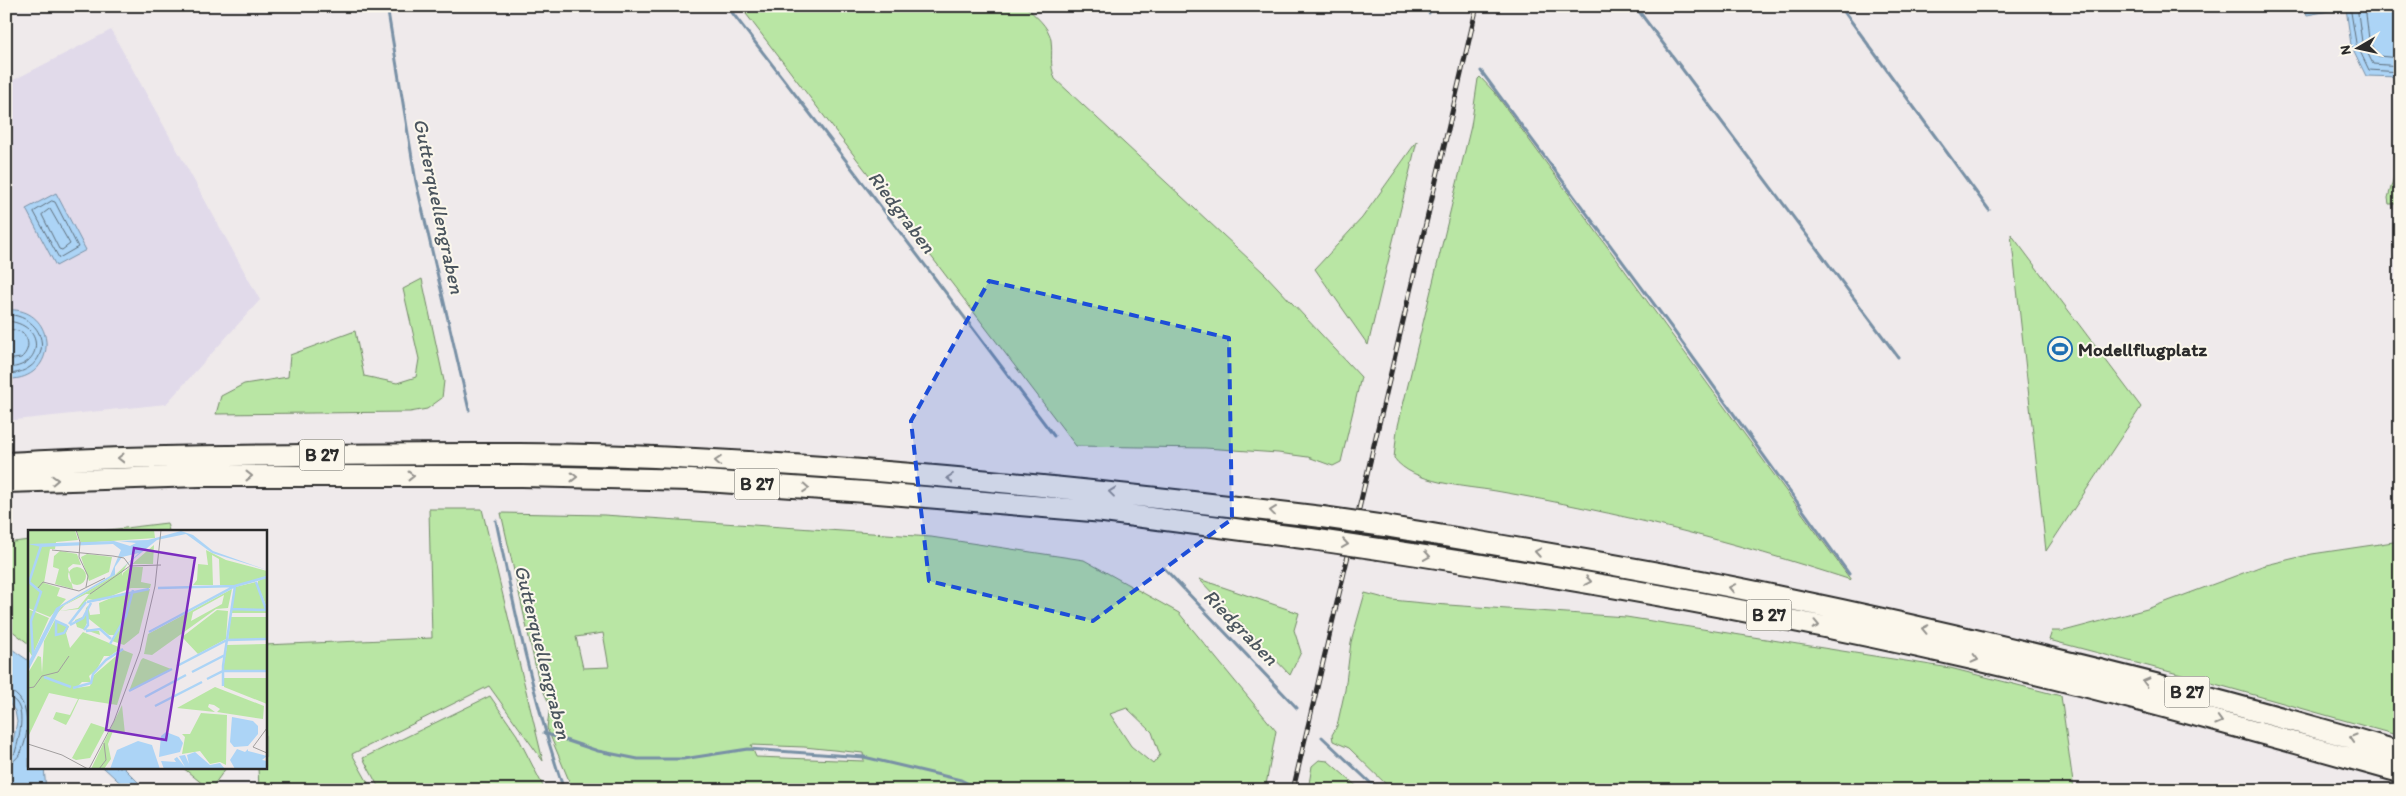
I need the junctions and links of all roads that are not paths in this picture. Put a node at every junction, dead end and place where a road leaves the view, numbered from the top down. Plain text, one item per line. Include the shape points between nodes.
1 (6, 464) edge
2 (199, 466) junction
3 (153, 468) junction
4 (6, 482) edge
5 (2400, 752) edge
6 (2400, 772) edge

3 -> 1 highway, B 27 via 90,458
2 - 3 highway, B 27
5 -> 2 highway, B 27, bridge via 2266,712 1973,639 1760,593 1322,517 1106,491 692,459 446,454
2 -> 6 highway, B 27, bridge via 692,480 876,492 1104,512 1379,548 1763,614 1968,658 2155,704
4 -> 3 highway, B 27

